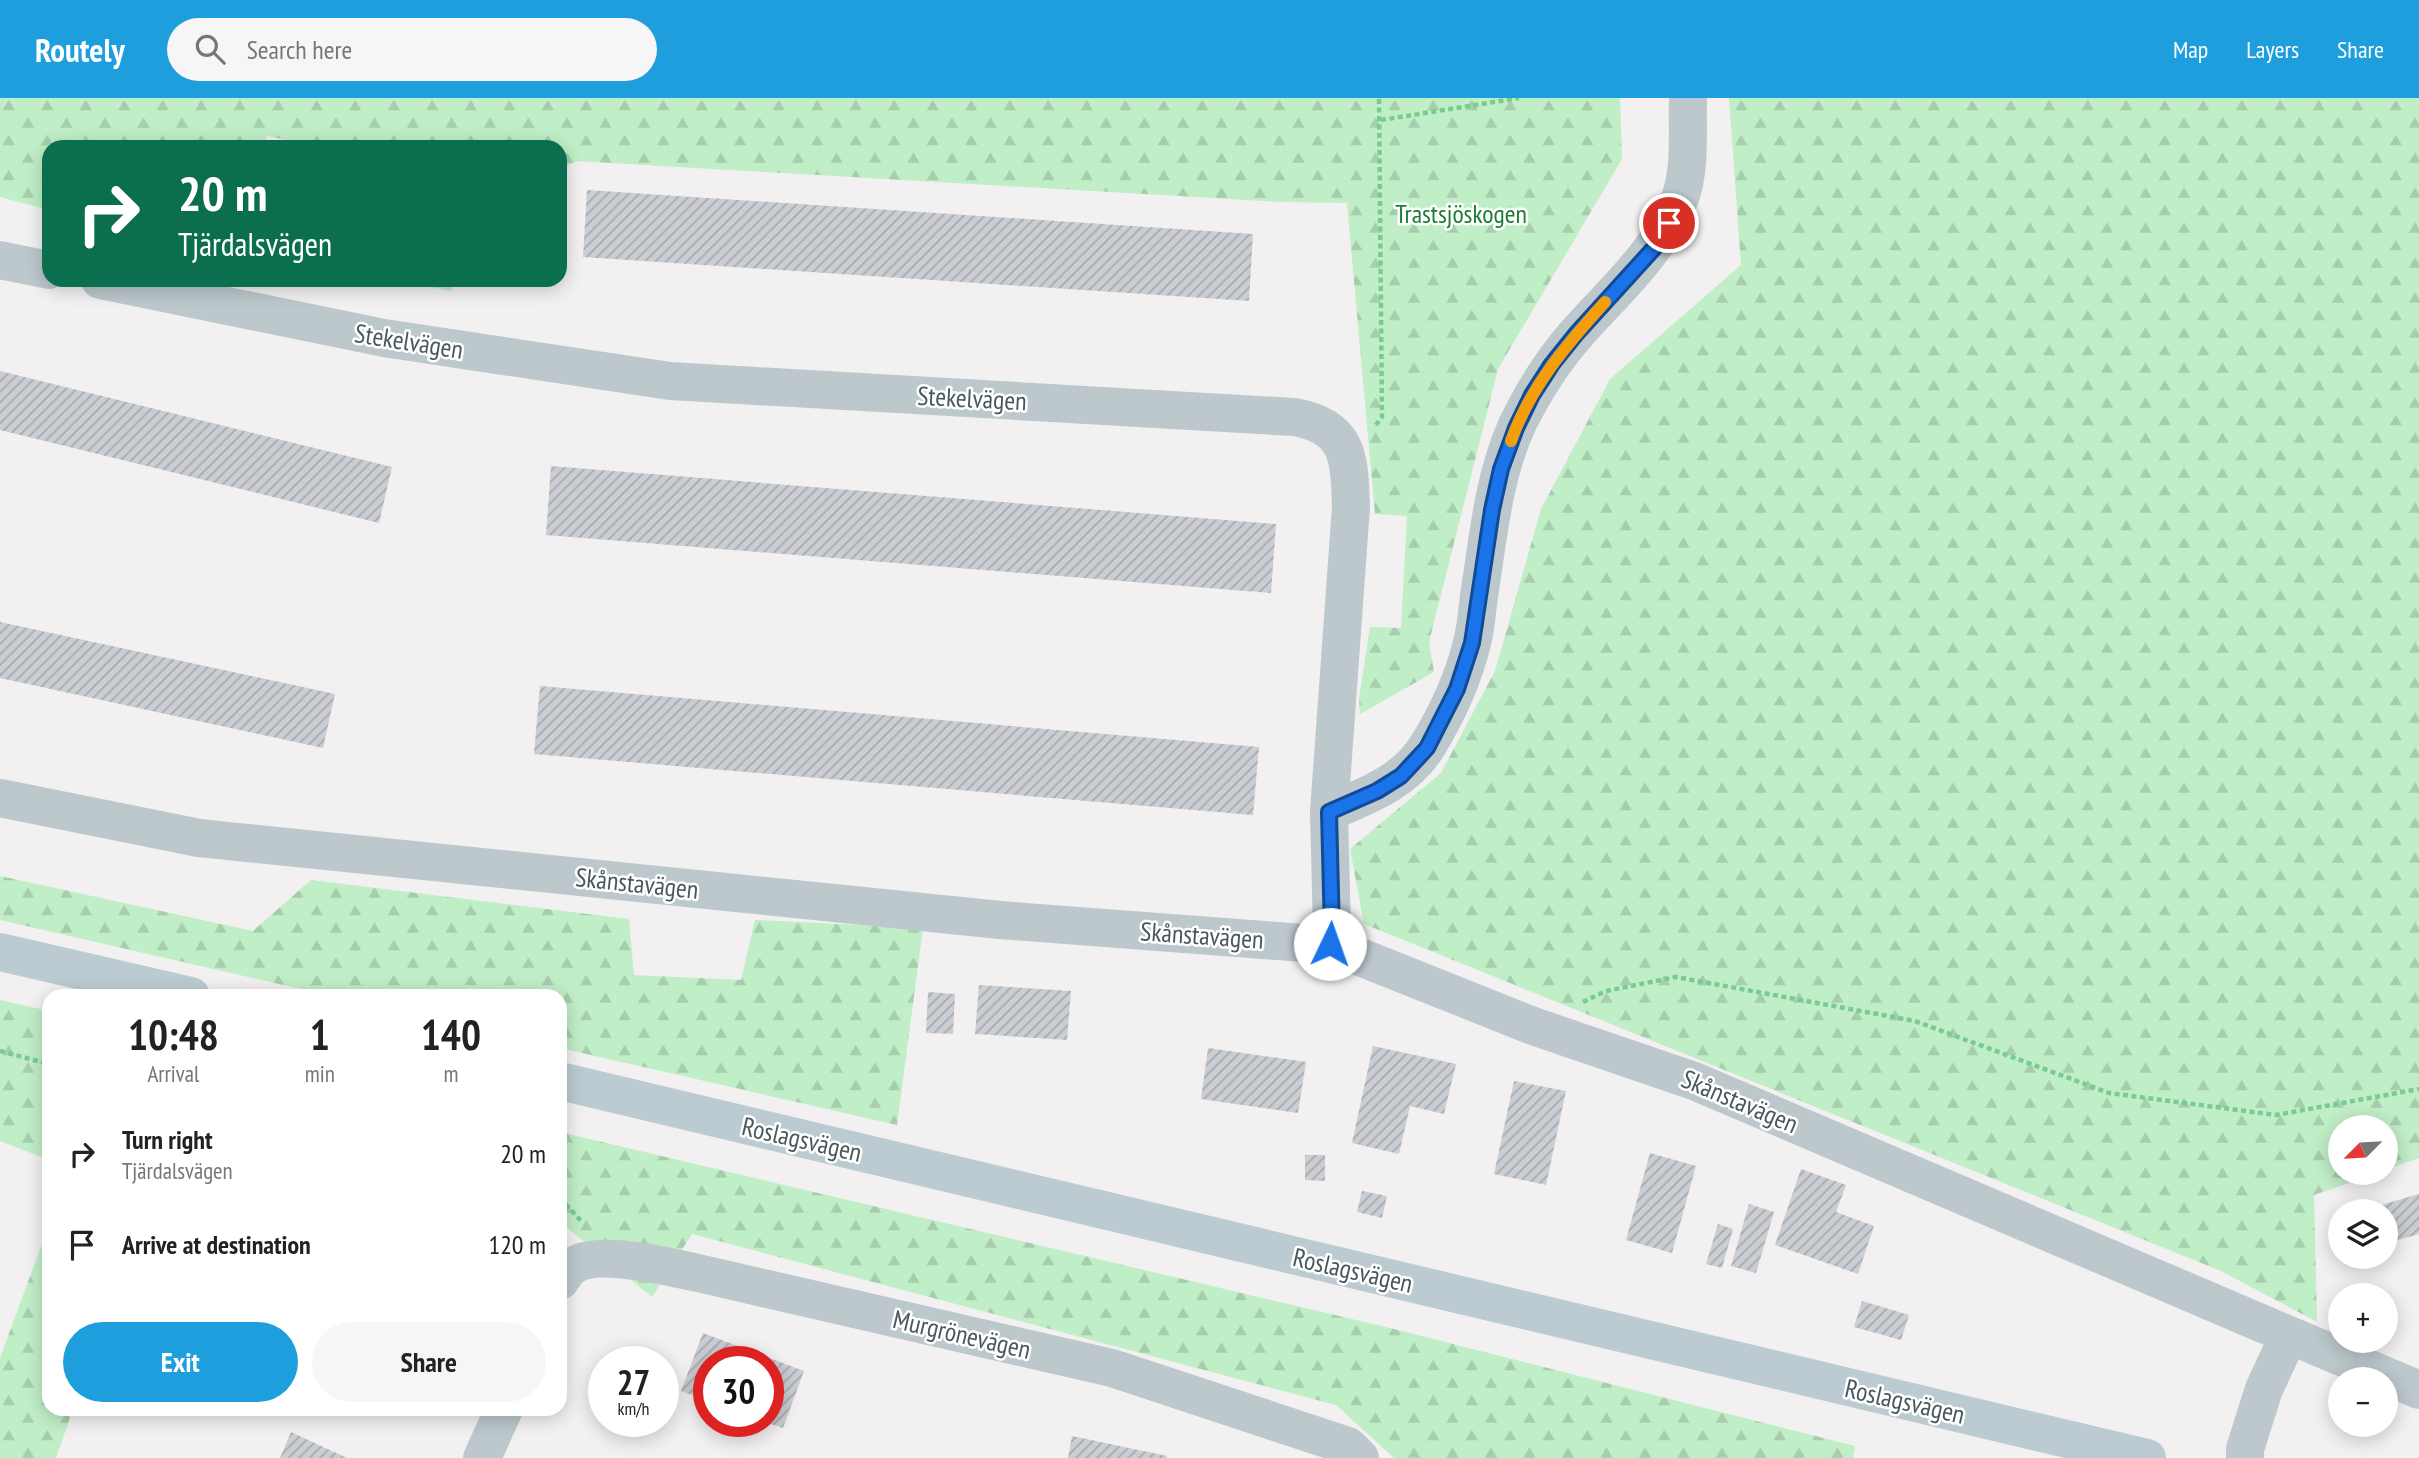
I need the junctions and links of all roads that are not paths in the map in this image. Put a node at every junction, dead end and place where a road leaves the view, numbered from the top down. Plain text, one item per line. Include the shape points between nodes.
1 (1688, 98) edge
2 (0, 260) edge
3 (42, 269) edge
4 (134, 287) edge
5 (0, 798) edge
6 (1329, 812) junction
7 (1330, 944) junction
8 (0, 952) edge
9 (161, 989) edge
10 (567, 1083) edge
11 (567, 1271) edge
12 (2288, 1335) junction
13 (2419, 1390) edge
14 (501, 1416) edge
15 (482, 1458) edge
16 (1360, 1458) edge
17 (2147, 1458) edge
18 (2245, 1458) edge

1 - 6 street via 1685,173 1669,223 1656,246 1552,364 1516,428 1492,510 1472,643 1442,719 1427,748 1401,776
2 - 3 street
4 - 6 street, Stekelvägen via 384,338 670,381 1313,420 1343,448 1349,463 1351,507
5 - 7 street, Skånstavägen via 199,838 1000,920
6 - 7 street, Stekelvägen
7 - 12 street, Skånstavägen via 1533,1026 1694,1081
8 - 9 main road
10 - 17 main road, Roslagsvägen
11 - 16 street, Murgrönevägen via 597,1258 658,1265 1112,1368 1348,1446
12 - 13 street, Skånstavägen
12 - 18 street via 2264,1390
14 - 15 street

